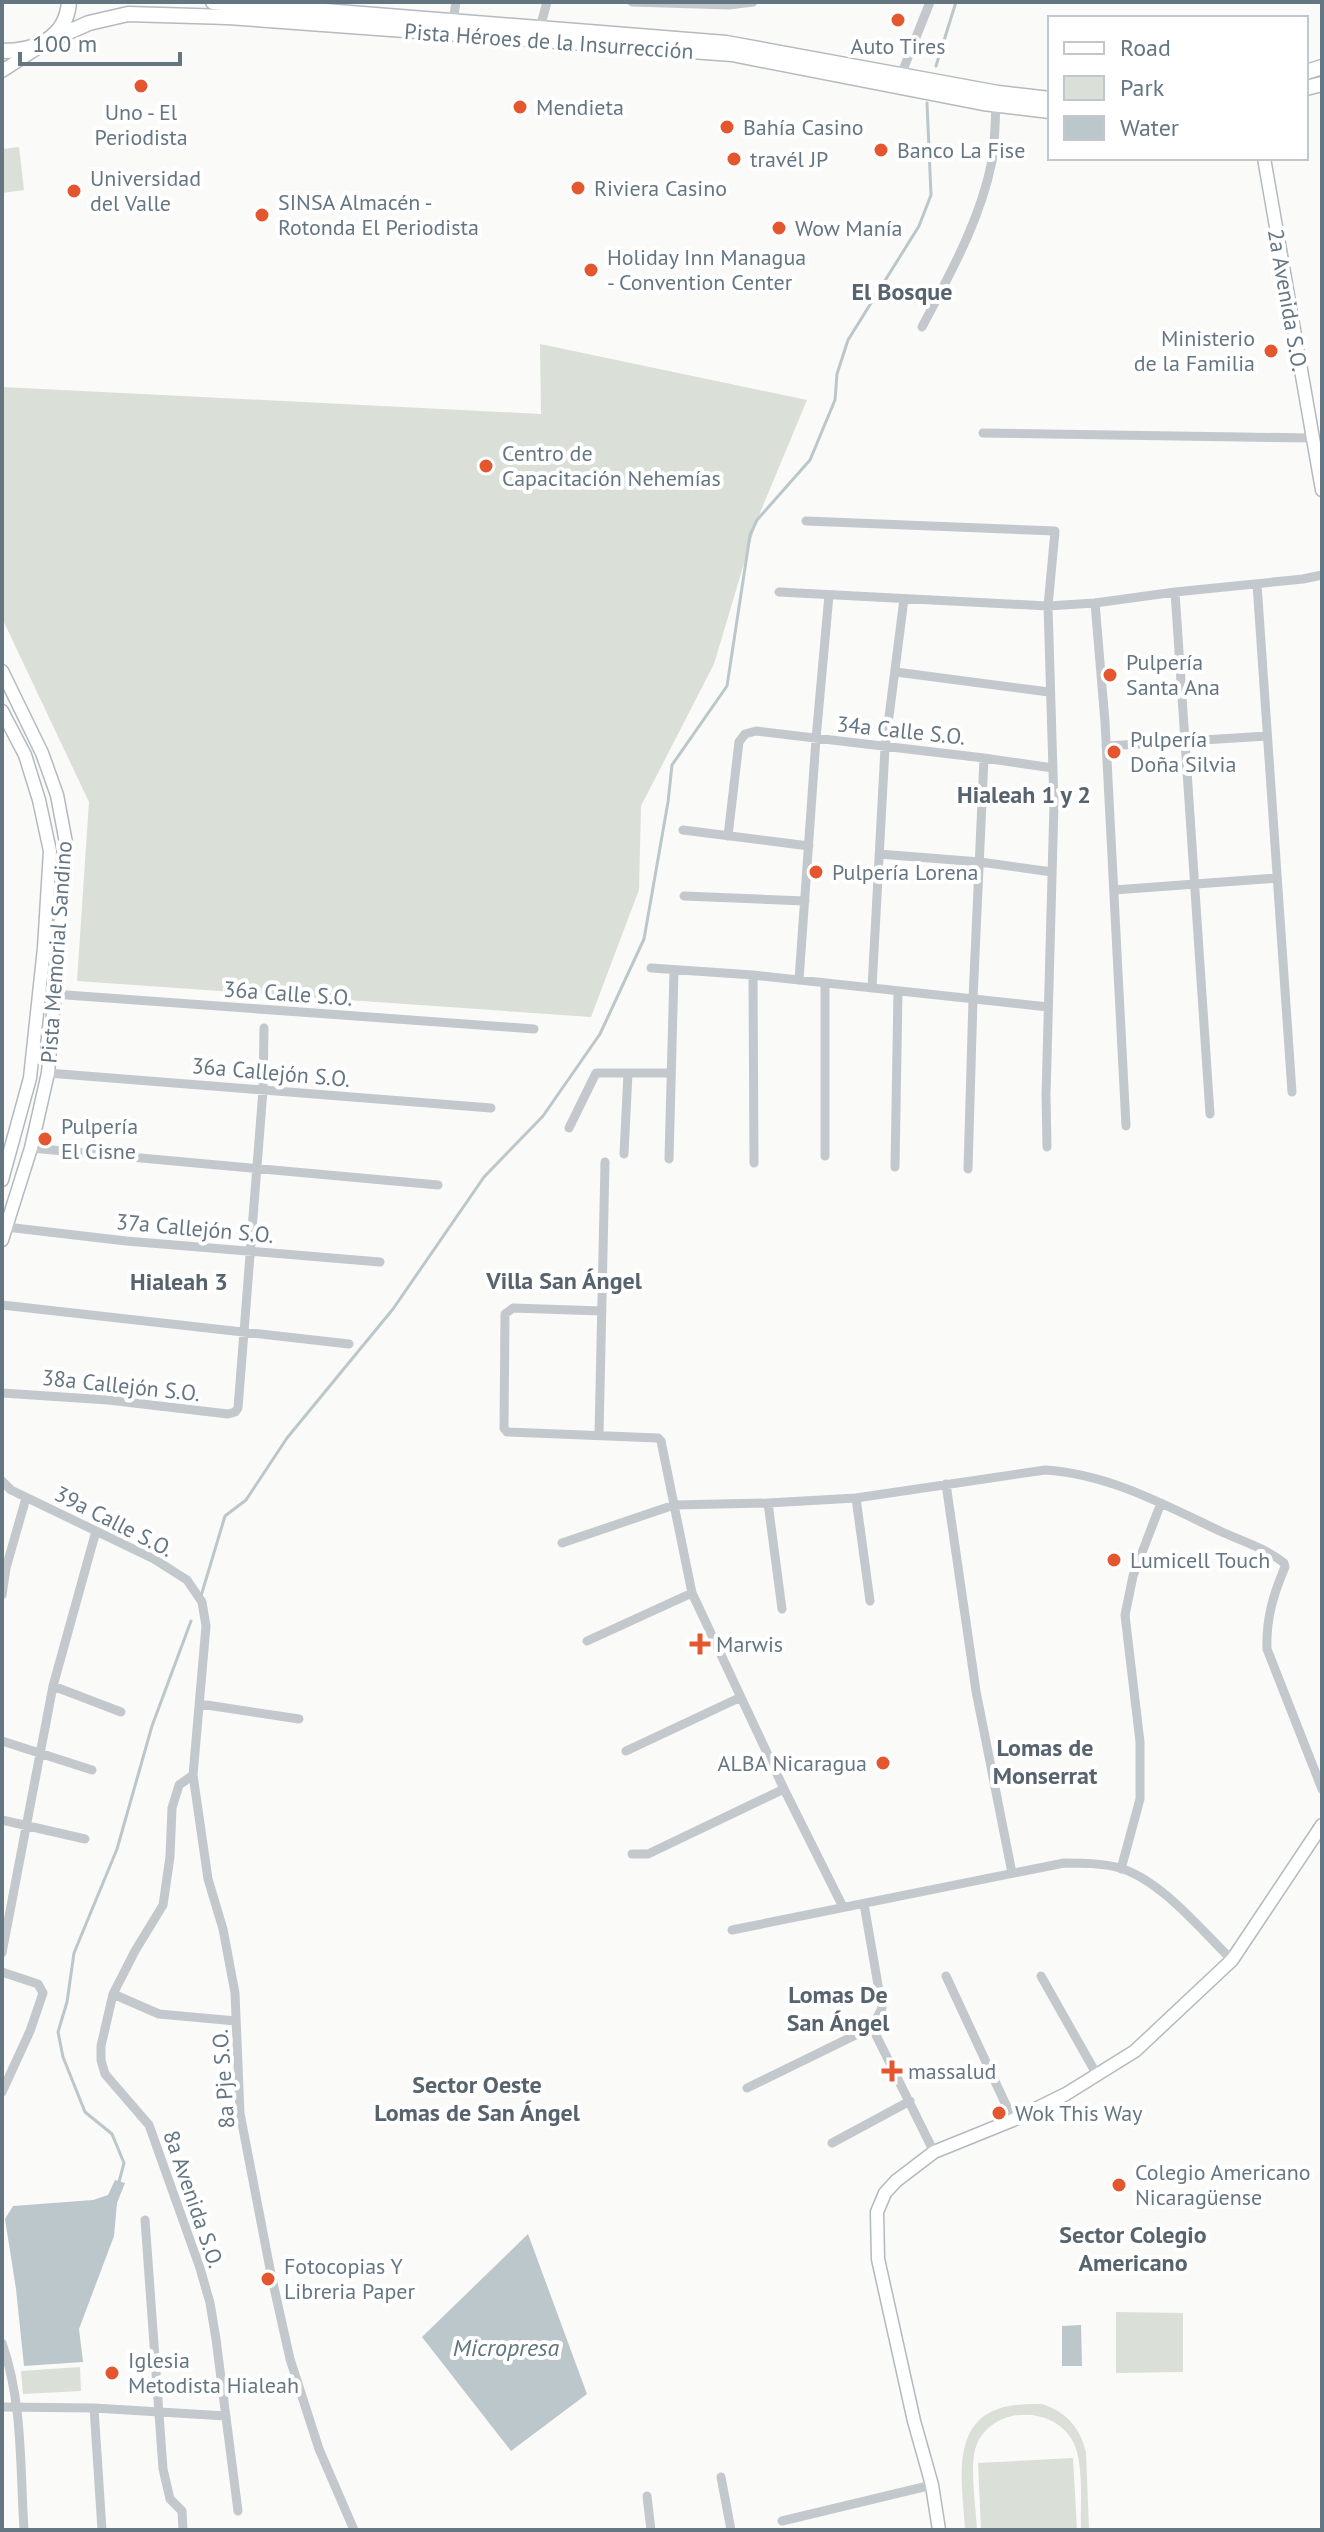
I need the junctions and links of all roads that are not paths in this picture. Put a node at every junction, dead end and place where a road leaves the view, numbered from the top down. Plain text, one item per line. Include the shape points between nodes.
1 (69, 2) edge
2 (213, 2) edge
3 (456, 2) edge
4 (547, 2) edge
5 (632, 2) edge
6 (753, 2) edge
7 (930, 2) edge
8 (706, 3) edge
9 (453, 21) junction
10 (540, 28) junction
11 (48, 41) junction
12 (2, 51) edge
13 (2, 71) edge
14 (901, 75) junction
15 (1048, 99) edge
16 (996, 105) junction
17 (1048, 111) edge
18 (1264, 160) edge
19 (922, 327) dead end
20 (983, 433) dead end
21 (1311, 438) junction
22 (1322, 490) edge
23 (806, 521) dead end
24 (1322, 575) edge
25 (1257, 584) junction
26 (779, 592) dead end
27 (1175, 592) junction
28 (829, 595) junction
29 (904, 599) junction
30 (1095, 603) junction
31 (1048, 606) junction
32 (2, 671) edge
33 (896, 672) junction
34 (6, 684) edge
35 (1049, 692) junction
36 (2, 711) edge
37 (1267, 736) junction
38 (816, 739) junction
39 (1185, 741) junction
40 (1106, 746) junction
41 (885, 748) junction
42 (984, 758) junction
43 (1053, 768) junction
44 (683, 830) dead end
45 (728, 836) junction
46 (809, 846) junction
47 (879, 854) junction
48 (980, 862) junction
49 (1052, 872) junction
50 (1277, 878) junction
51 (1195, 885) junction
52 (1114, 890) junction
53 (684, 896) dead end
54 (805, 901) junction
55 (651, 968) dead end
56 (674, 971) junction
57 (753, 975) junction
58 (799, 980) junction
59 (825, 983) junction
60 (872, 988) junction
61 (898, 991) junction
62 (39, 993) junction
63 (55, 994) junction
64 (973, 999) junction
65 (1048, 1007) junction
66 (264, 1028) dead end
67 (534, 1029) dead end
68 (48, 1073) junction
69 (628, 1073) junction
70 (671, 1073) junction
71 (263, 1090) junction
72 (1292, 1092) dead end
73 (491, 1108) dead end
74 (1210, 1114) dead end
75 (1126, 1126) dead end
76 (569, 1128) dead end
77 (1047, 1147) dead end
78 (31, 1148) junction
79 (624, 1154) dead end
80 (825, 1156) dead end
81 (669, 1159) dead end
82 (605, 1162) dead end
83 (754, 1163) dead end
84 (257, 1167) junction
85 (895, 1167) dead end
86 (968, 1169) dead end
87 (2, 1180) edge
88 (438, 1185) dead end
89 (4, 1234) edge
90 (249, 1251) junction
91 (380, 1262) dead end
92 (2, 1305) edge
93 (602, 1311) junction
94 (244, 1331) junction
95 (349, 1344) dead end
96 (2, 1393) edge
97 (599, 1435) junction
98 (2, 1481) edge
99 (946, 1484) junction
100 (26, 1498) junction
101 (856, 1498) junction
102 (768, 1503) junction
103 (1161, 1503) junction
104 (674, 1505) junction
105 (96, 1531) junction
106 (562, 1543) dead end
107 (692, 1593) junction
108 (2, 1595) edge
109 (870, 1601) dead end
110 (202, 1602) joint
111 (782, 1609) dead end
112 (587, 1641) dead end
113 (53, 1686) junction
114 (741, 1697) junction
115 (200, 1704) junction
116 (121, 1712) dead end
117 (299, 1719) dead end
118 (2, 1741) edge
119 (626, 1751) dead end
120 (40, 1752) junction
121 (92, 1770) dead end
122 (193, 1775) junction
123 (784, 1789) junction
124 (1322, 1789) edge
125 (2, 1820) edge
126 (1322, 1825) edge
127 (27, 1826) junction
128 (85, 1839) dead end
129 (632, 1854) dead end
130 (1121, 1869) junction
131 (1012, 1873) junction
132 (864, 1904) junction
133 (843, 1907) junction
134 (732, 1930) dead end
135 (2, 1953) edge
136 (1232, 1960) junction
137 (2, 1972) edge
138 (946, 1976) dead end
139 (1041, 1976) dead end
140 (113, 1994) junction
141 (236, 2021) junction
142 (872, 2027) junction
143 (1097, 2075) junction
144 (747, 2088) dead end
145 (2, 2092) edge
146 (910, 2101) junction
147 (1013, 2120) junction
148 (832, 2143) dead end
149 (934, 2152) junction
150 (145, 2220) dead end
151 (2, 2343) edge
152 (2, 2407) edge
153 (16, 2407) junction
154 (94, 2408) junction
155 (160, 2412) junction
156 (226, 2416) junction
157 (721, 2477) dead end
158 (932, 2485) junction
159 (647, 2496) dead end
160 (238, 2511) dead end
161 (782, 2521) dead end
162 (24, 2530) edge
163 (102, 2530) edge
164 (183, 2530) edge
165 (354, 2530) edge
166 (651, 2530) edge
167 (731, 2530) edge
168 (939, 2530) edge

1 - 11 main road via 64,22
2 - 9 main road, Pista Héroes de la Insurrección
3 - 9 street
4 - 10 street
5 - 8 street
6 - 8 street
7 - 14 street
9 - 10 main road, Pista Héroes de la Insurrección
10 - 14 main road, Pista Héroes de la Insurrección via 726,43
11 - 12 main road, Pista Héroes de la Insurrección
11 - 13 street
11 - 16 main road, Pista Héroes de la Insurrección via 128,14 243,18 732,54
14 - 15 main road, Pista Héroes de la Insurrección
16 - 17 main road, Pista Héroes de la Insurrección
16 - 19 street via 992,160 979,210
18 - 21 street, 2a Avenida S.O.
20 - 21 street
21 - 22 street, 2a Avenida S.O.
23 - 31 street via 1055,531
24 - 25 street
25 - 27 street
25 - 37 street
26 - 28 street
27 - 30 street
27 - 39 street
28 - 29 street
28 - 38 street
29 - 31 street
29 - 33 street
30 - 31 street
30 - 40 street
31 - 35 street
32 - 34 street, Pista Memorial Sandino
33 - 35 street
33 - 41 street
34 - 63 street, Pista Memorial Sandino via 42,753 64,825 67,848
35 - 43 street
36 - 62 street, Pista Memorial Sandino via 25,755 50,851
37 - 39 street
37 - 50 street
38 - 41 street, 34a Calle S.O.
38 - 45 street, 34a Calle S.O. via 745,734 739,742
38 - 46 street
39 - 40 street
39 - 51 street
40 - 52 street
41 - 42 street, 34a Calle S.O.
41 - 47 street
42 - 43 street, 34a Calle S.O.
42 - 48 street
43 - 49 street
44 - 45 street
45 - 46 street
46 - 54 street
47 - 48 street
47 - 60 street
48 - 49 street
48 - 64 street
49 - 65 street
50 - 51 street
50 - 72 street
51 - 52 street
51 - 74 street
52 - 75 street
53 - 54 street
54 - 58 street
55 - 56 street
56 - 57 street
56 - 70 street
57 - 58 street
57 - 83 street
58 - 59 street
59 - 60 street
59 - 80 street
60 - 61 street
61 - 64 street
61 - 85 street
62 - 63 street, 36a Calle S.O.
62 - 87 street, Pista Memorial Sandino via 30,1078
63 - 67 street, 36a Calle S.O.
63 - 68 street, Pista Memorial Sandino
64 - 65 street
64 - 86 street
65 - 77 street
66 - 71 street
68 - 71 street, 36a Callejón S.O.
68 - 78 street, Pista Memorial Sandino
69 - 70 street
69 - 76 street via 596,1073
69 - 79 street
70 - 81 street
71 - 73 street, 36a Callejón S.O.
71 - 84 street
78 - 84 street
78 - 89 street, Pista Memorial Sandino
82 - 93 street
84 - 88 street
84 - 90 street
89 - 90 street, 37a Callejón S.O.
90 - 91 street, 37a Callejón S.O.
90 - 94 street
92 - 94 street
93 - 97 street
93 - 97 street via 513,1308 504,1318 507,1432
94 - 95 street
94 - 96 street, 38a Callejón S.O. via 238,1408 228,1414
97 - 104 street via 658,1438
98 - 100 street, 39a Calle S.O.
99 - 101 street
99 - 103 street via 1045,1470 1073,1472
99 - 131 street via 976,1691
100 - 105 street, 39a Calle S.O.
100 - 108 street
101 - 102 street
101 - 109 street
102 - 104 street
102 - 111 street
103 - 124 street via 1284,1563 1266,1628 1267,1649
103 - 130 street via 1133,1576 1125,1615 1140,1742 1140,1799
104 - 106 street
104 - 107 street
105 - 110 street, 39a Calle S.O. via 187,1580
105 - 113 street
107 - 112 street
107 - 114 street
110 - 115 street, 8a Avenida S.O. via 206,1626
113 - 116 street
113 - 120 street
114 - 119 street
114 - 123 street
115 - 117 street
115 - 122 street, 8a Avenida S.O.
118 - 120 street
120 - 121 street
120 - 127 street
122 - 140 street, 8a Avenida S.O. via 179,1785 172,1808 163,1905
122 - 141 street, 8a Pje S.O.
123 - 129 street via 648,1854
123 - 133 street
125 - 127 street
126 - 136 street
127 - 128 street
127 - 135 street
130 - 131 street via 1064,1863
130 - 136 street via 1149,1882
131 - 132 street
132 - 133 street
132 - 142 street via 882,2008
133 - 134 street
136 - 143 street via 1135,2051
137 - 145 street via 38,1984 43,1993
138 - 147 street
139 - 143 street
140 - 141 street via 159,2014
140 - 156 street, 8a Avenida S.O. via 101,2060 105,2074 156,2140 210,2303
141 - 165 street, 8a Pje S.O. via 240,2113 290,2359 319,2449
142 - 144 street
142 - 146 street
143 - 147 street
146 - 148 street
146 - 149 street
147 - 149 street
149 - 158 street via 896,2181 877,2212 878,2259
150 - 155 street
151 - 153 street
152 - 153 street
153 - 154 street
153 - 162 street
154 - 155 street
154 - 163 street
155 - 156 street
155 - 164 street via 163,2469 170,2499 182,2511
156 - 160 street, 8a Avenida S.O.
157 - 167 street
158 - 161 street
158 - 168 street
159 - 166 street

